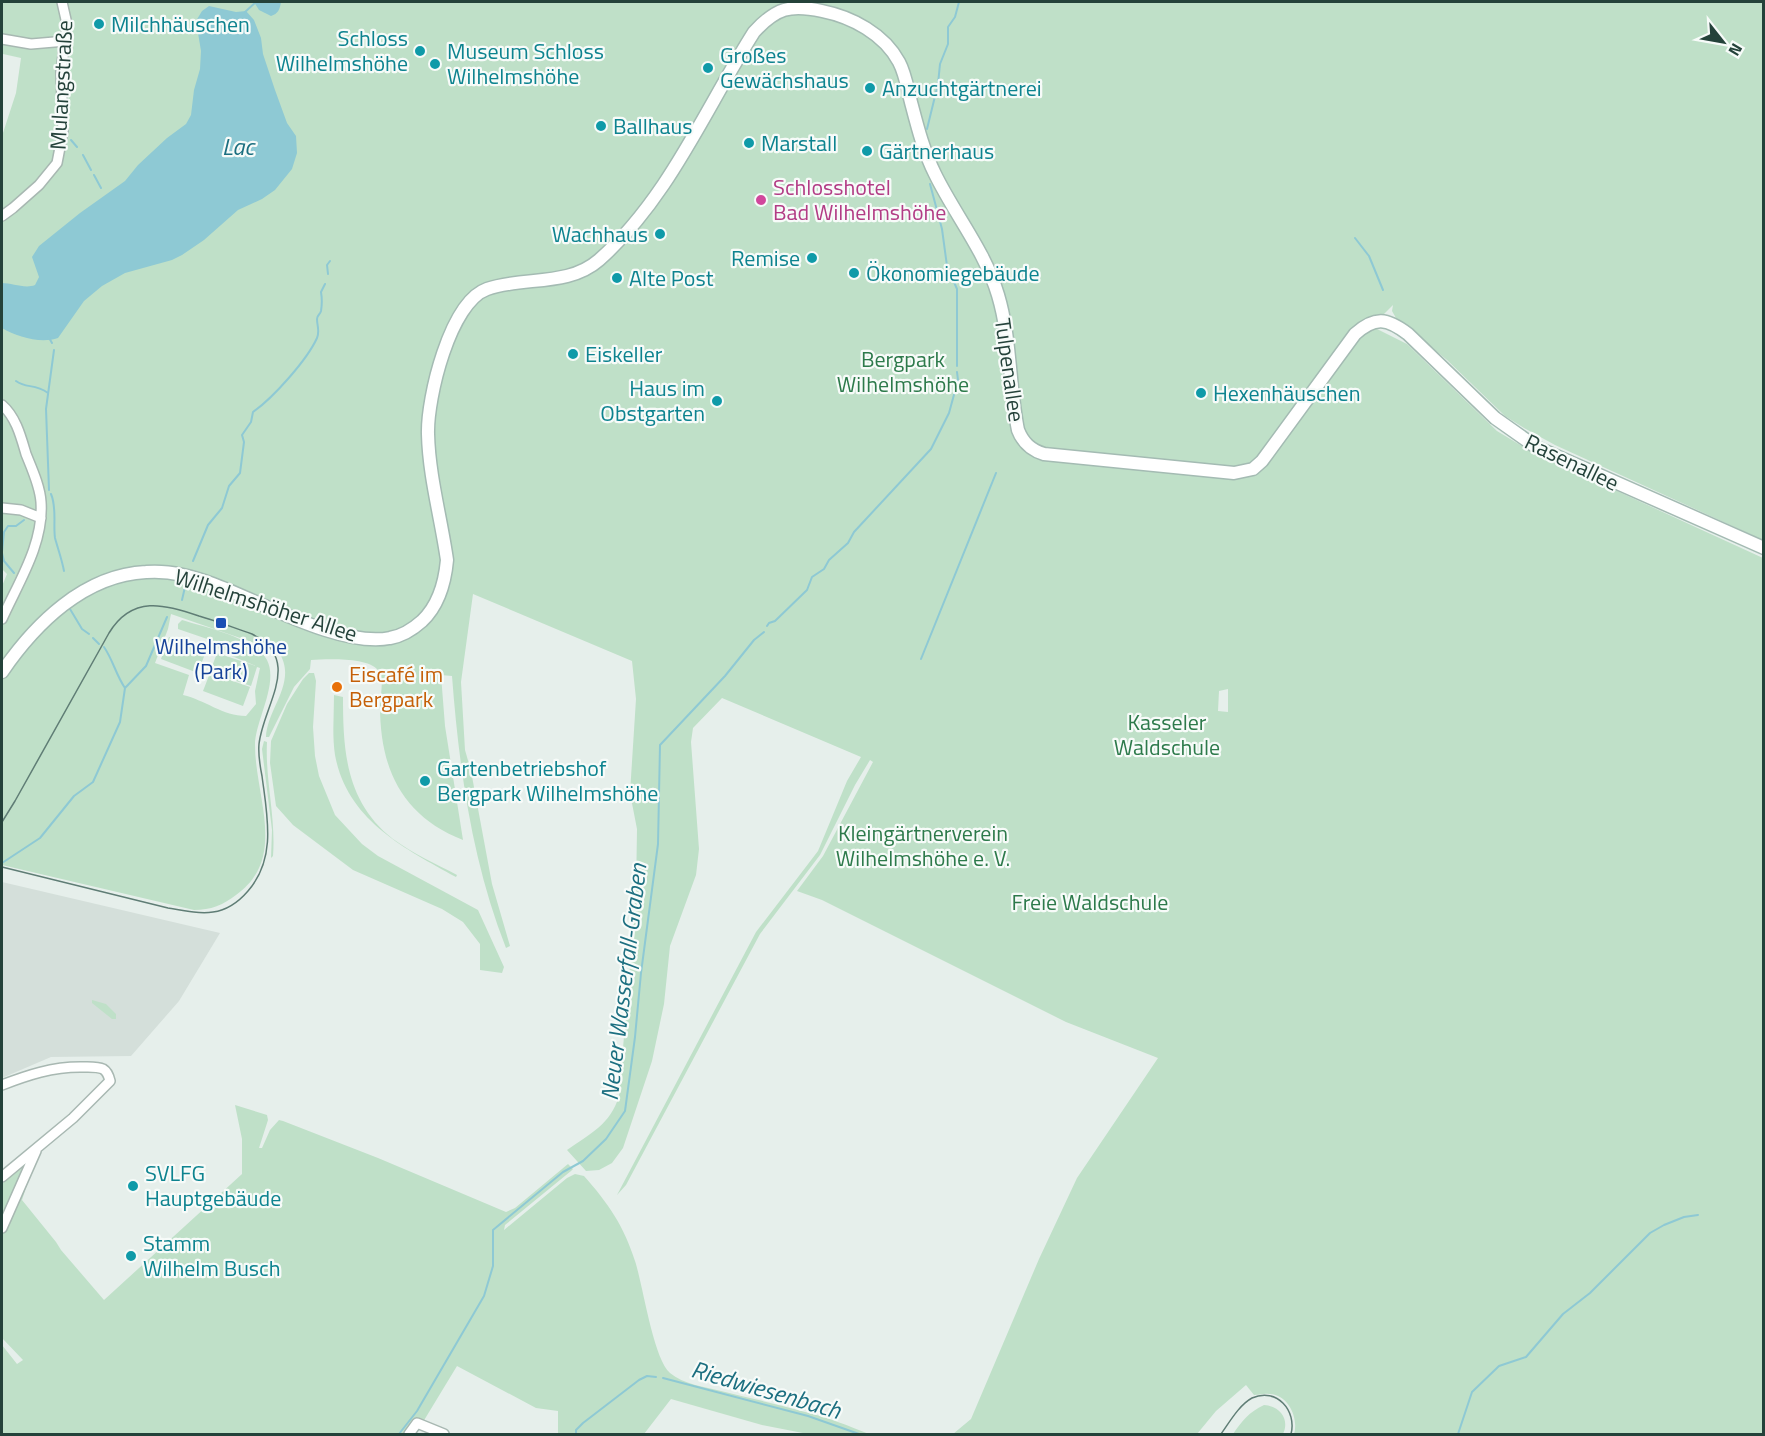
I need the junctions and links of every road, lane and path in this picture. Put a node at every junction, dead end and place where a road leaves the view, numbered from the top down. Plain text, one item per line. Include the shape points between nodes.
1 (62, 2) edge
2 (754, 32) joint
3 (2, 39) edge
4 (66, 41) junction
5 (2, 216) edge
6 (1408, 334) joint
7 (2, 405) edge
8 (2, 508) edge
9 (41, 518) junction
10 (1764, 548) edge
11 (2, 619) edge
12 (4, 664) edge
13 (2, 1085) edge
14 (37, 1149) junction
15 (2, 1177) edge
16 (2, 1228) edge
17 (409, 1434) edge
18 (444, 1434) edge

1 - 4 street, Mulangstraße
2 - 6 main road, Tulpenallee via 785,8 809,8 856,22 879,38 896,57 929,161 987,265 998,294 1018,430 1036,452 1234,472 1253,469 1271,451 1346,344 1364,326 1387,322
2 - 12 main road, Wilhelmshöher Allee via 655,197 604,256 572,276 487,289 471,299 458,316 446,346 428,421 446,574 432,609 415,627 389,638 357,637 320,627 203,580 145,572 115,579 64,604
3 - 4 street via 31,44
4 - 5 street, Mulangstraße via 61,72 63,132 57,163 39,185
6 - 10 main road, Rasenallee via 1495,418 1536,447
7 - 9 street via 19,433 41,500
8 - 9 street
9 - 11 street via 32,552
13 - 14 street via 63,1067 103,1069 108,1074 110,1081 105,1088
14 - 15 street
14 - 16 street
17 - 18 street via 417,1423

